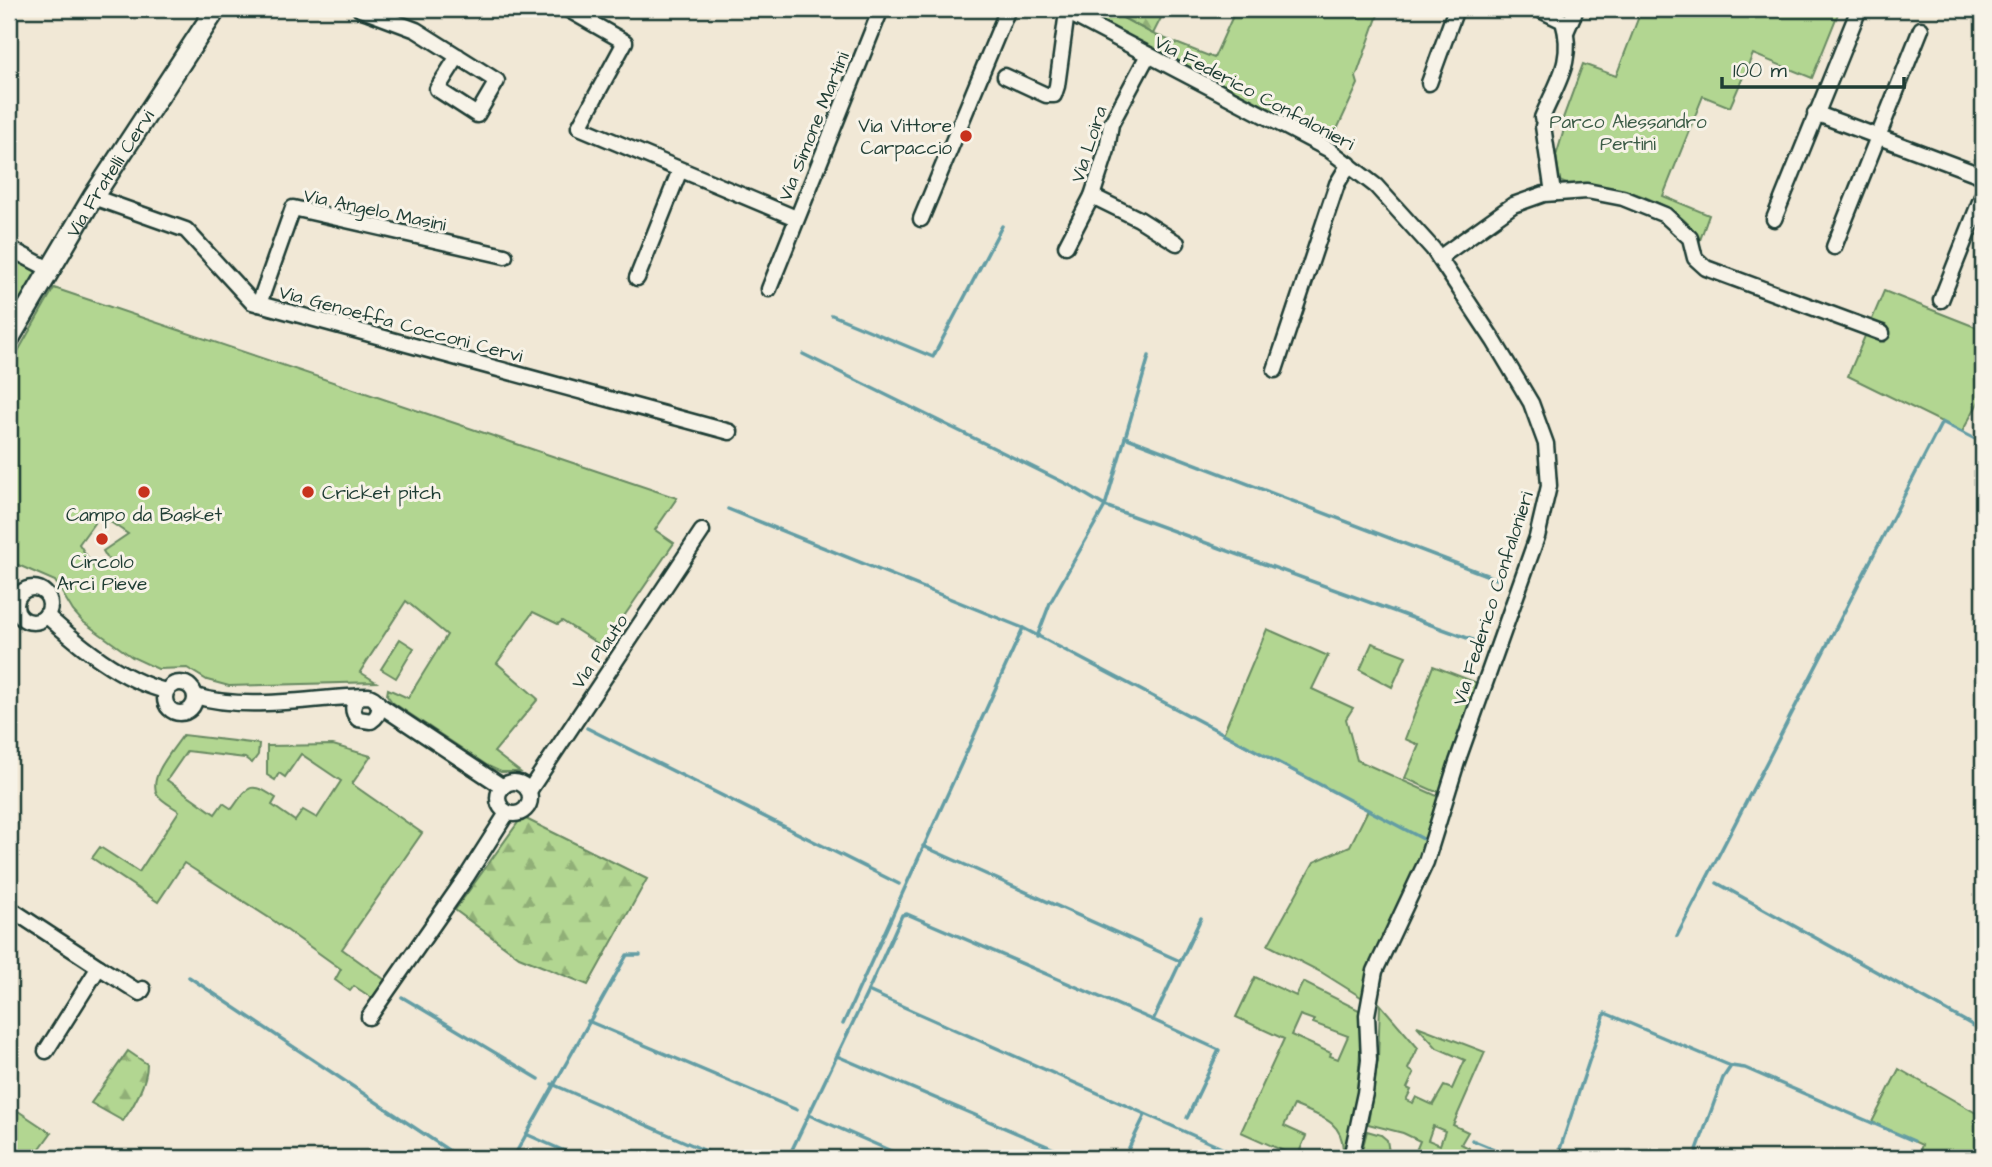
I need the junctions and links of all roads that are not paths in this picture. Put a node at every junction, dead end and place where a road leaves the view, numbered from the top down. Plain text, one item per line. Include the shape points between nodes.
1 (215, 9) edge
2 (360, 9) edge
3 (566, 9) edge
4 (881, 9) edge
5 (1008, 9) edge
6 (1457, 9) edge
7 (1538, 9) edge
8 (1576, 9) edge
9 (1859, 9) edge
10 (1064, 10) edge
11 (1922, 29) dead end
12 (1566, 32) junction
13 (1148, 55) junction
14 (458, 56) dead end
15 (1005, 76) dead end
16 (1429, 83) dead end
17 (1815, 113) junction
18 (1879, 138) junction
19 (1349, 164) junction
20 (680, 170) junction
21 (1983, 176) edge
22 (1553, 193) junction
23 (1983, 194) edge
24 (1092, 196) junction
25 (93, 197) junction
26 (796, 218) junction
27 (921, 219) dead end
28 (1774, 219) dead end
29 (1177, 243) dead end
30 (1066, 246) dead end
31 (1834, 247) dead end
32 (9, 248) edge
33 (505, 256) dead end
34 (1439, 258) junction
35 (49, 269) junction
36 (637, 278) dead end
37 (769, 289) dead end
38 (1941, 300) dead end
39 (259, 304) junction
40 (1882, 333) dead end
41 (9, 339) edge
42 (1275, 370) dead end
43 (730, 432) dead end
44 (702, 531) dead end
45 (15, 588) edge
46 (46, 615) junction
47 (166, 691) junction
48 (195, 696) junction
49 (360, 697) junction
50 (306, 700) junction
51 (379, 704) junction
52 (355, 716) junction
53 (374, 719) junction
54 (418, 731) junction
55 (503, 787) junction
56 (528, 791) junction
57 (507, 813) junction
58 (9, 908) edge
59 (99, 967) junction
60 (143, 989) dead end
61 (369, 1017) dead end
62 (46, 1051) dead end
63 (1351, 1158) edge

1 - 25 main road, Via Fratelli Cervi
2 - 14 street via 416,30
3 - 20 street, Via Simone Martini via 625,42 579,127
4 - 26 street, Via Simone Martini
5 - 27 street
6 - 16 street
7 - 12 street via 1563,20
8 - 12 street
9 - 17 street
10 - 13 street, Via Federico Confalonieri
10 - 15 street, Via Federico Confalonieri via 1054,95
11 - 18 street
12 - 22 street via 1566,62 1543,122
13 - 19 street, Via Federico Confalonieri
13 - 24 street, Via Loira via 1111,124
17 - 18 street
17 - 28 street
18 - 21 street
18 - 31 street
19 - 34 street, Via Federico Confalonieri via 1398,209
19 - 42 street via 1337,184
20 - 26 street, Via Simone Martini
20 - 36 street
22 - 34 street via 1513,205
22 - 40 street via 1587,191 1623,198 1665,215 1690,238 1695,258 1706,268
23 - 38 street
24 - 29 street
24 - 30 street, Via Loira
25 - 35 main road, Via Fratelli Cervi
25 - 39 street, Via Genoeffa Cocconi Cervi via 186,230 252,302
26 - 37 street, Via Simone Martini
32 - 35 street
33 - 39 street, Via Angelo Masini via 293,208
34 - 63 street, Via Federico Confalonieri via 1531,403 1546,444 1549,486 1536,537 1426,862 1375,971 1367,1015 1365,1093
35 - 41 main road, Via Fratelli Cervi
39 - 43 street, Via Genoeffa Cocconi Cervi
44 - 56 street, Via Plauto
45 - 46 street via 43,591 50,602
45 - 46 street via 22,618 37,621
46 - 47 street via 75,642 108,663 149,687
47 - 48 street via 182,682
47 - 48 street via 167,707 179,713 189,710
48 - 50 street via 215,702
49 - 50 street
49 - 51 street via 373,697
49 - 52 street via 354,703
50 - 52 street
51 - 53 street
51 - 54 street
52 - 53 street via 362,721
53 - 54 street
54 - 55 street
55 - 56 street via 518,782
55 - 57 street via 499,800
56 - 57 street, Via Plauto via 525,810
57 - 61 street, Via Plauto
58 - 59 street
59 - 60 street via 140,993
59 - 62 street

